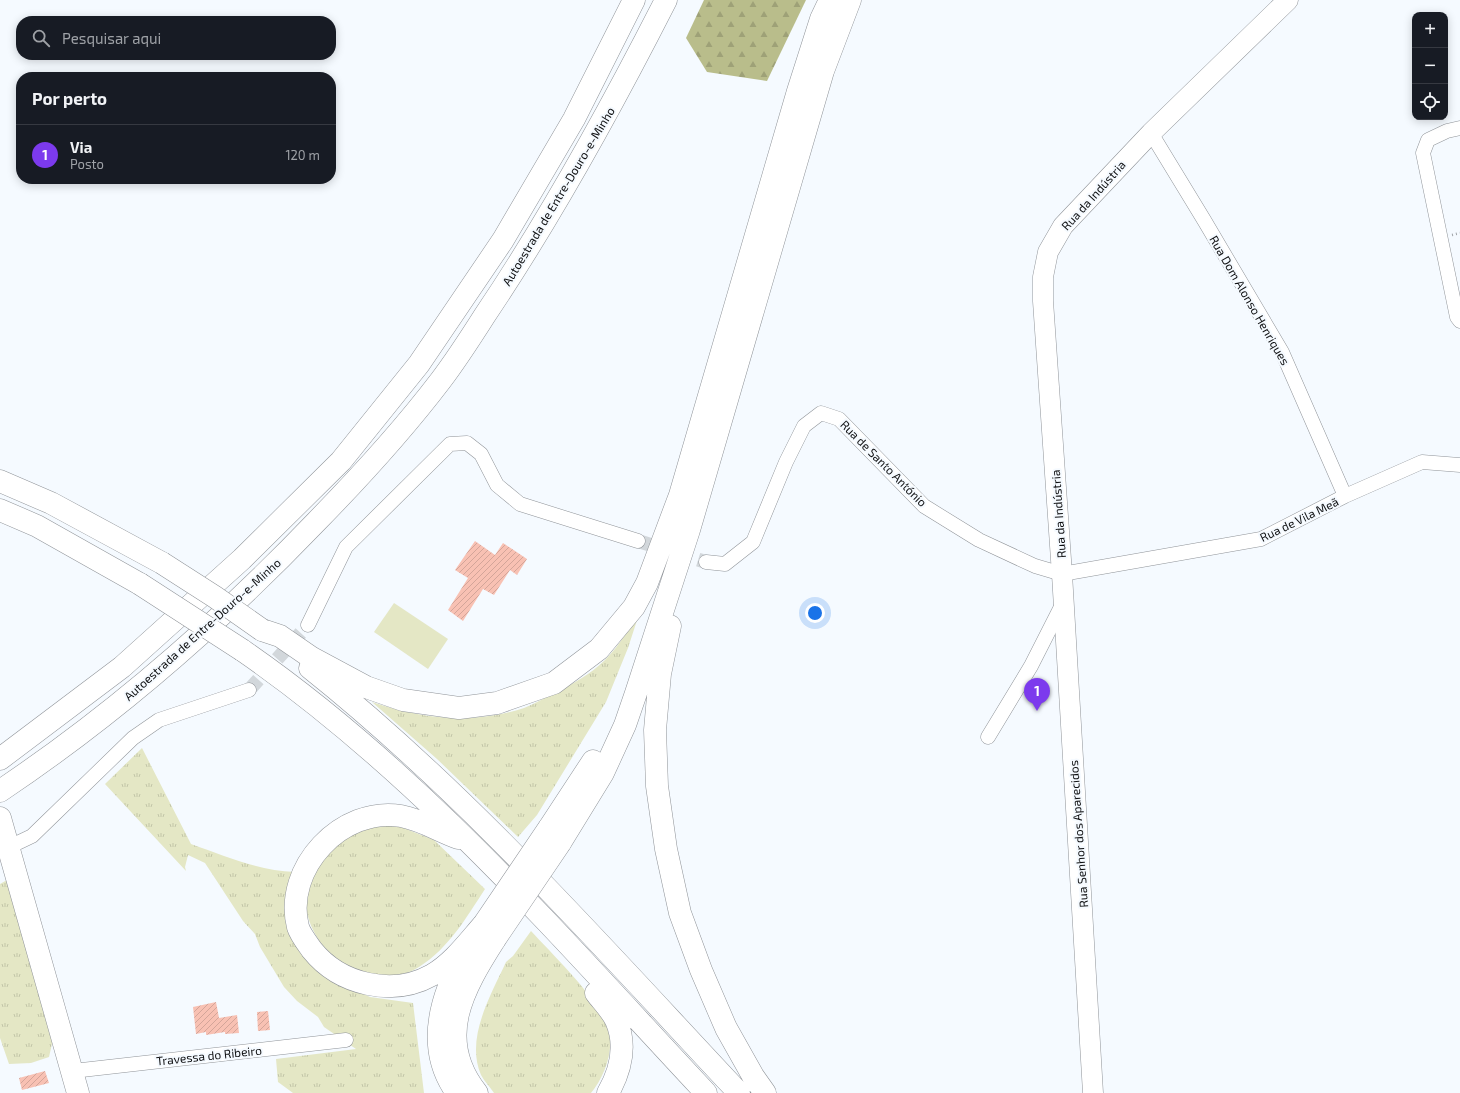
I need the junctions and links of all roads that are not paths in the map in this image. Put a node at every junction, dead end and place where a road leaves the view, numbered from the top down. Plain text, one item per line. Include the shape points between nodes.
1 (634, 0) edge
2 (666, 0) edge
3 (830, 0) edge
4 (850, 0) edge
5 (1288, 0) edge
6 (1460, 128) edge
7 (1151, 133) junction
8 (1460, 321) edge
9 (1460, 465) edge
10 (0, 481) edge
11 (680, 495) junction
12 (1346, 496) junction
13 (0, 510) edge
14 (689, 530) junction
15 (638, 541) tunnel mouth
16 (706, 562) tunnel mouth
17 (1062, 574) junction
18 (1064, 602) junction
19 (308, 625) tunnel mouth
20 (262, 630) junction
21 (249, 690) tunnel mouth
22 (988, 737) dead end
23 (0, 759) edge
24 (0, 791) edge
25 (0, 818) edge
26 (555, 836) junction
27 (472, 844) junction
28 (8, 847) junction
29 (489, 932) junction
30 (585, 962) junction
31 (346, 1040) dead end
32 (73, 1070) junction
33 (78, 1093) edge
34 (457, 1093) edge
35 (477, 1093) edge
36 (608, 1093) edge
37 (706, 1093) edge
38 (739, 1093) edge
39 (766, 1093) edge
40 (1093, 1093) edge

1 - 23 main road, Autoestrada de Entre-Douro-e-Minho via 574,118 503,240 419,364 342,461 242,560 128,662
2 - 24 main road, Autoestrada de Entre-Douro-e-Minho via 598,132 526,255 441,380 359,478 261,580 139,688
3 - 11 main road via 821,19 798,91
4 - 14 main road via 823,71
5 - 7 street, Rua da Indústria
6 - 8 street via 1428,140 1423,153
7 - 12 street, Rua Dom Alonso Henriques via 1282,352
7 - 17 street, Rua da Indústria via 1063,226 1048,252 1043,277 1043,301
9 - 12 street, Rua de Vila Meã via 1422,462
10 - 20 main road, bridge via 51,504 162,563
11 - 20 main road via 647,583 634,606 600,649 554,683 497,704 459,708 403,700 366,687 312,658 280,636
11 - 26 main road via 670,545 613,721
12 - 17 street, Rua de Vila Meã via 1261,539
13 - 27 main road, bridge via 37,526 140,584 242,650 306,696 377,754
14 - 26 main road via 625,725 603,773
14 - 39 main road via 659,688 655,730 657,786 666,850 680,913 726,1028 753,1076
15 - 19 street via 520,504 497,485 481,454 467,443 450,444 346,546
16 - 17 street, Rua de Santo António via 725,564 753,542 804,426 821,413 839,418 924,506 979,540 1035,566
17 - 18 street, Rua Senhor dos Aparecidos
18 - 22 street via 1031,666
18 - 40 street, Rua Senhor dos Aparecidos
20 - 38 main road via 341,693 464,803
21 - 28 street via 159,720 133,738 32,836
25 - 28 main road
26 - 29 main road, bridge
27 - 29 main road via 426,823 400,816 376,817 352,824 333,834 317,851 306,869 298,889 298,927 322,962 361,983 385,986 409,984 432,975
27 - 30 main road
28 - 32 main road
29 - 34 main road via 458,966 441,1011 438,1027 441,1057
29 - 35 main road via 460,1004 455,1029 458,1058 470,1085
30 - 36 main road via 582,975 615,1018 621,1034 621,1060
30 - 37 main road
31 - 32 street, Travessa do Ribeiro
32 - 33 main road

